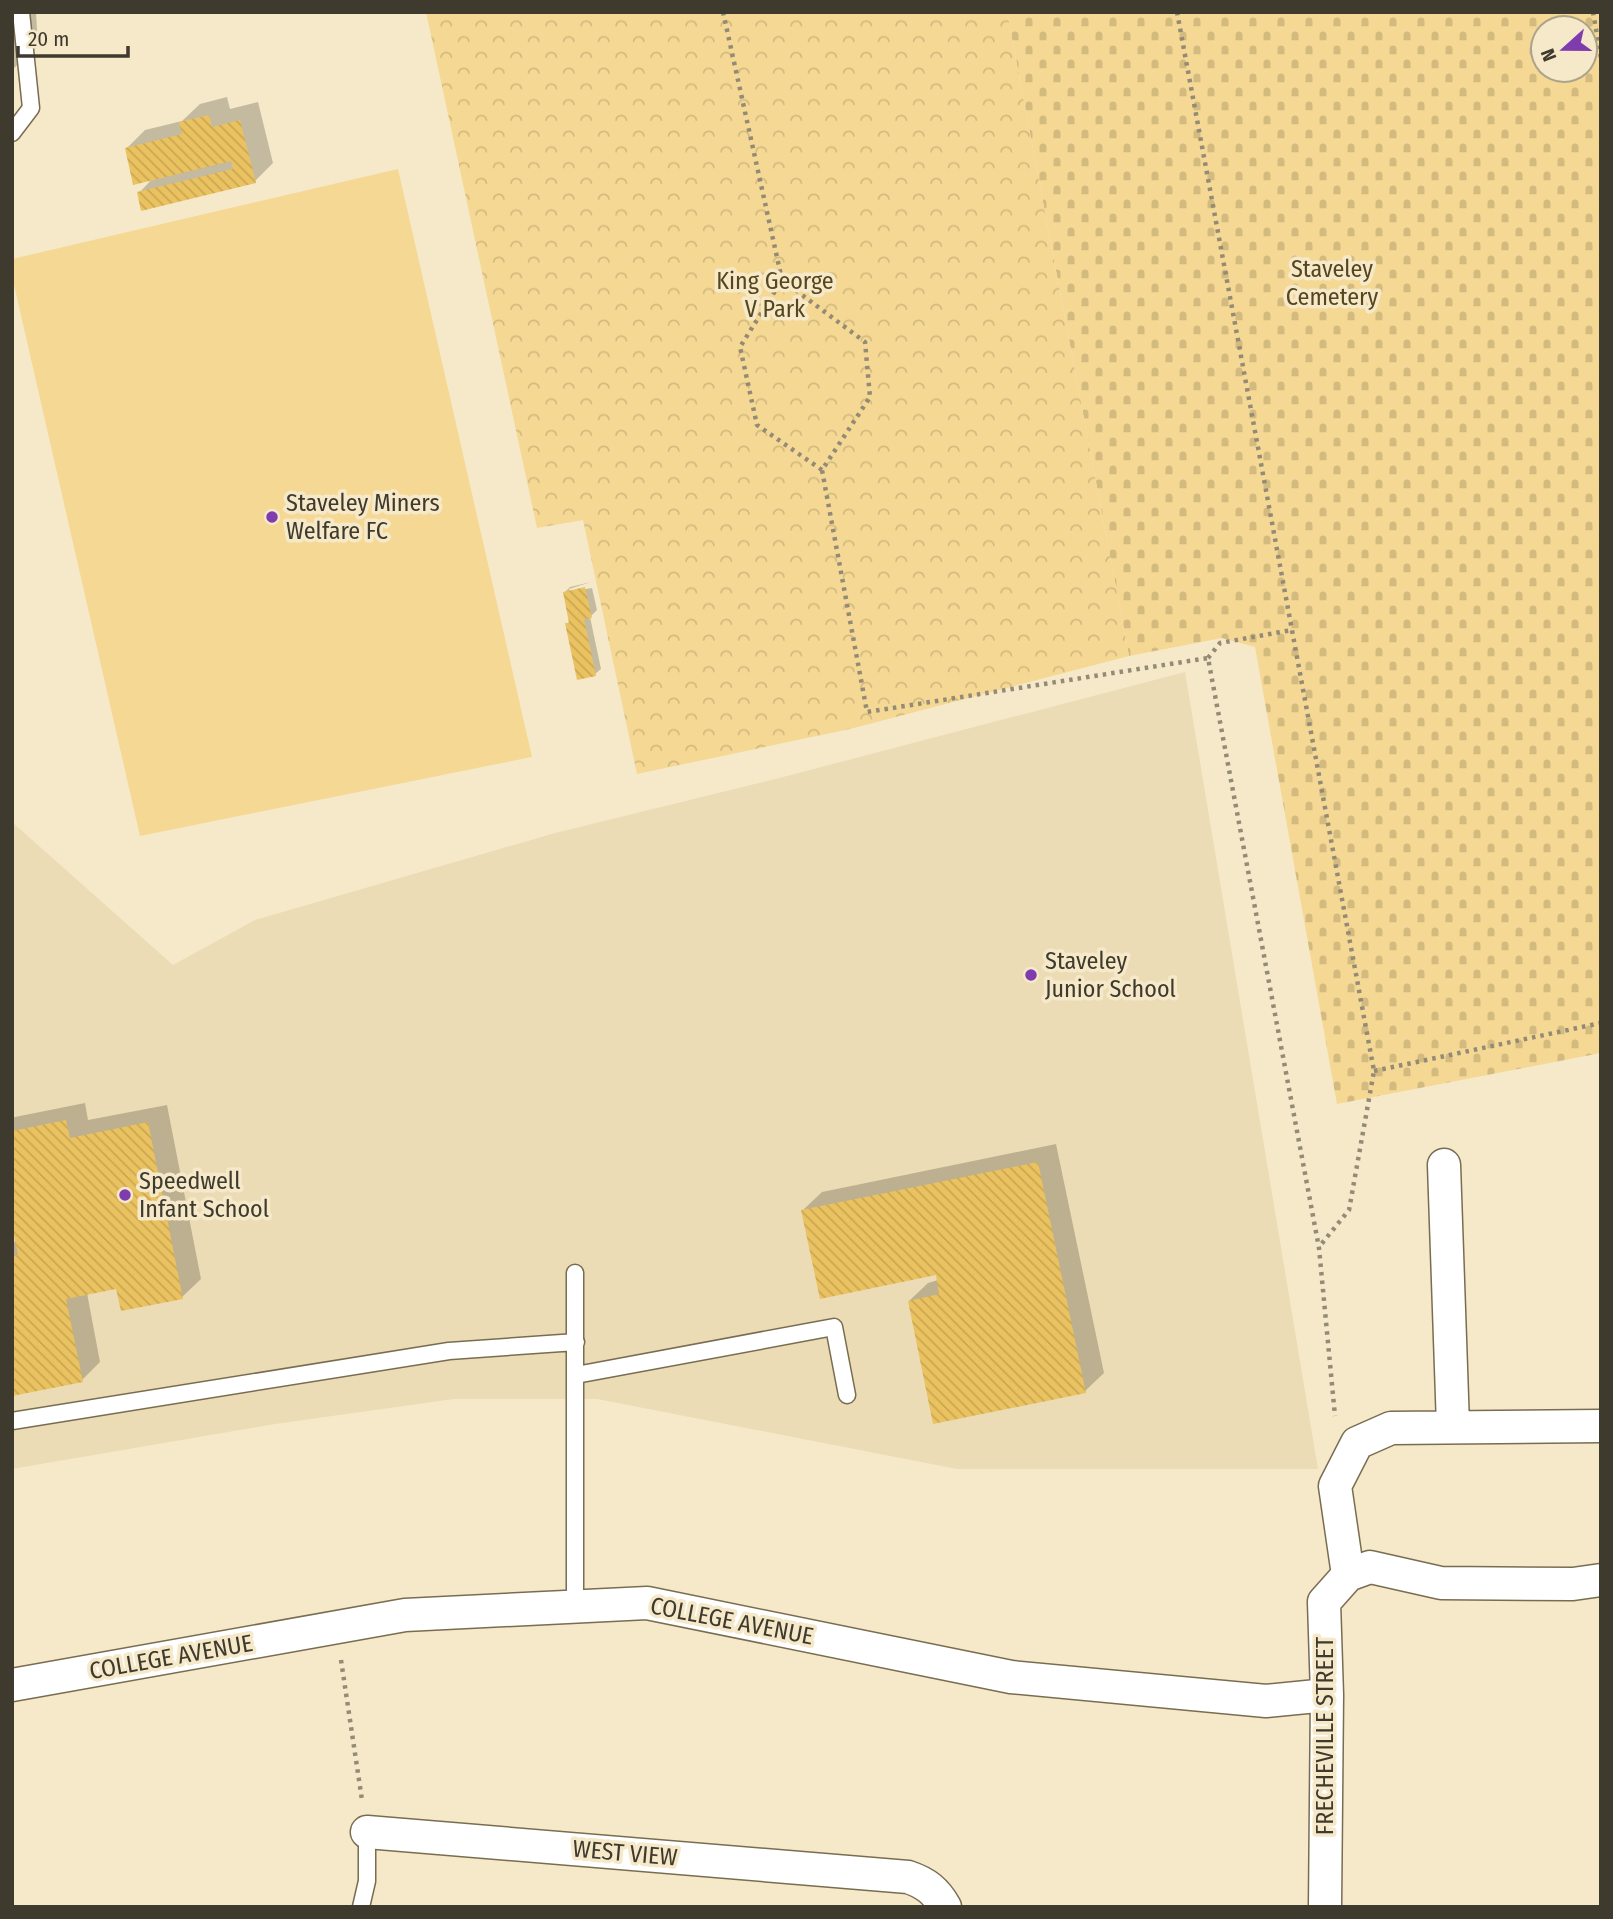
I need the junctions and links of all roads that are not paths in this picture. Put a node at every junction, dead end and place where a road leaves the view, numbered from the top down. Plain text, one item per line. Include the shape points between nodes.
1 (21, 12) edge
2 (12, 133) edge
3 (1444, 1165) dead end
4 (575, 1273) dead end
5 (576, 1342) junction
6 (576, 1375) junction
7 (847, 1395) dead end
8 (12, 1421) edge
9 (1452, 1426) junction
10 (1601, 1426) edge
11 (1348, 1575) junction
12 (1601, 1580) edge
13 (575, 1607) junction
14 (12, 1685) edge
15 (1327, 1695) junction
16 (367, 1832) joint
17 (361, 1907) edge
18 (946, 1907) edge
19 (1325, 1907) edge

1 - 2 lane via 31,108
3 - 9 street
4 - 5 lane
5 - 6 lane
5 - 8 lane via 449,1351
6 - 7 lane via 834,1327
6 - 13 lane
9 - 10 street
9 - 11 street via 1391,1428 1357,1443 1335,1486
11 - 12 street via 1370,1567 1441,1583
11 - 15 street, FRECHEVILLE STREET via 1324,1602
13 - 14 street, COLLEGE AVENUE via 405,1615
13 - 15 street, COLLEGE AVENUE via 647,1603 1011,1677 1266,1701
15 - 19 street, FRECHEVILLE STREET
16 - 17 lane via 367,1881
16 - 18 street, WEST VIEW via 908,1877 923,1882

